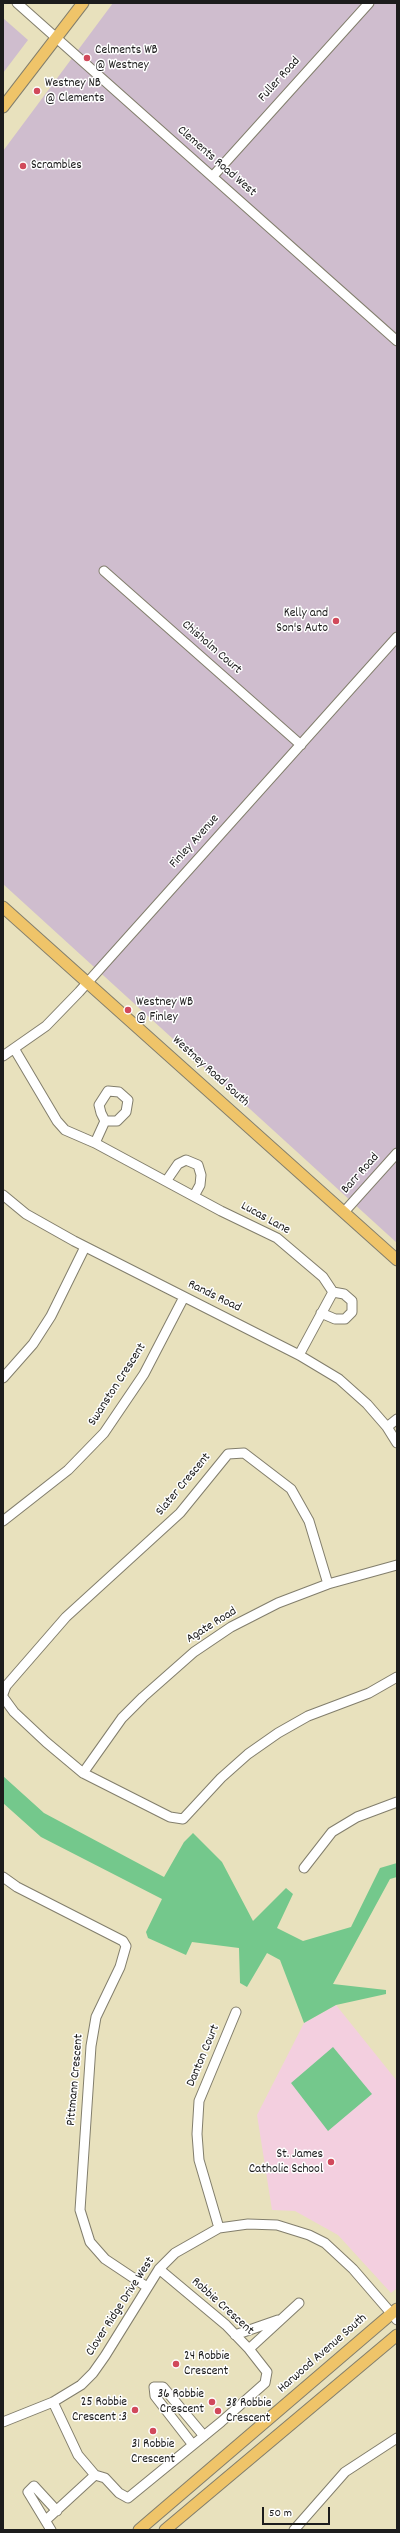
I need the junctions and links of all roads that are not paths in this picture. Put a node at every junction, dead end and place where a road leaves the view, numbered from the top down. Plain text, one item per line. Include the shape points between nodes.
1 (18, 3) edge
2 (83, 3) edge
3 (369, 3) edge
4 (57, 37) junction
5 (3, 107) edge
6 (213, 176) junction
7 (397, 341) edge
8 (104, 571) dead end
9 (397, 637) edge
10 (300, 744) junction
11 (3, 907) edge
12 (88, 981) junction
13 (15, 1050) junction
14 (3, 1056) edge
15 (105, 1121) dead end
16 (95, 1143) junction
17 (397, 1153) edge
18 (167, 1180) junction
19 (3, 1194) edge
20 (194, 1196) junction
21 (344, 1212) junction
22 (85, 1247) junction
23 (397, 1260) edge
24 (333, 1292) junction
25 (184, 1297) junction
26 (321, 1313) junction
27 (299, 1355) junction
28 (3, 1378) edge
29 (397, 1419) edge
30 (387, 1427) junction
31 (397, 1442) edge
32 (3, 1522) edge
33 (397, 1565) edge
34 (328, 1584) junction
35 (397, 1677) edge
36 (3, 1694) edge
37 (3, 1697) edge
38 (83, 1773) junction
39 (397, 1802) edge
40 (304, 1868) dead end
41 (3, 1877) edge
42 (236, 2012) dead end
43 (219, 2228) junction
44 (159, 2269) junction
45 (147, 2287) junction
46 (299, 2303) dead end
47 (395, 2314) edge
48 (280, 2320) junction
49 (235, 2335) junction
50 (397, 2335) edge
51 (249, 2349) junction
52 (53, 2402) junction
53 (4, 2419) edge
54 (204, 2436) junction
55 (397, 2438) edge
56 (193, 2445) junction
57 (96, 2475) junction
58 (57, 2511) junction
59 (46, 2520) junction
60 (51, 2530) edge
61 (139, 2530) edge
62 (165, 2530) edge
63 (294, 2530) edge

1 - 4 street, Clements Road West
2 - 4 main road
3 - 6 street, Fuller Road
4 - 5 main road
4 - 6 street, Clements Road West
6 - 7 street, Clements Road West
8 - 10 street, Chisholm Court
9 - 10 street, Finley Avenue
10 - 12 street, Finley Avenue
11 - 12 main road, Westney Road South
12 - 13 street, Finley Avenue via 46,1026
12 - 21 main road, Westney Road South
13 - 14 street, Finley Avenue
13 - 16 street, Lucas Lane via 57,1121 65,1130
15 - 16 street
16 - 18 street, Lucas Lane
17 - 21 street, Barr Road
18 - 20 street, Lucas Lane
18 - 20 street via 178,1164 186,1160 198,1165 200,1185
19 - 22 street, Rands Road via 26,1214
20 - 24 street, Lucas Lane via 277,1238 323,1277
21 - 23 main road, Westney Road South
22 - 25 street, Rands Road
22 - 28 street via 44,1327 33,1344
24 - 26 street
24 - 26 street via 344,1294 352,1301 352,1312 345,1319 335,1320
25 - 27 street, Rands Road
25 - 32 street, Swanston Crescent via 144,1374 104,1433 68,1470
26 - 27 street
27 - 30 street, Rands Road via 339,1380 367,1404
29 - 30 street
30 - 31 street, Rands Road
33 - 34 street, Agate Road
34 - 36 street, Slater Crescent via 309,1521 291,1489 244,1453 228,1454 180,1513 66,1617 6,1686
34 - 38 street, Agate Road via 278,1603 231,1627 194,1652 122,1718
35 - 38 street via 369,1693 308,1716 278,1733 248,1754 221,1778 183,1819 170,1817
37 - 38 street via 14,1712
39 - 40 street via 357,1817 332,1832
41 - 45 street, Pittmann Crescent via 16,1887 123,1941 126,1946 120,1967 96,2017 91,2046 80,2210 90,2242 105,2259
42 - 43 street, Danton Court via 201,2096 196,2134 199,2160
43 - 44 street, Clover Ridge Drive West via 175,2253
43 - 47 street, Clover Ridge Drive West via 248,2224 277,2225 310,2235 325,2243 353,2269
44 - 45 street, Clover Ridge Drive West
44 - 49 street, Robbie Crescent
45 - 52 street, Clover Ridge Drive West via 93,2373
46 - 48 street
47 - 61 main road, Harwood Avenue South
48 - 49 street
48 - 51 street
49 - 51 street, Robbie Crescent
50 - 62 main road
51 - 54 street, Robbie Crescent via 268,2372 265,2383
52 - 53 street, Clover Ridge Drive West
52 - 57 street, Robbie Crescent via 71,2445
54 - 56 street, Robbie Crescent
54 - 56 street via 163,2387 154,2387 155,2396
55 - 63 street via 345,2472
56 - 57 street, Robbie Crescent via 128,2498 119,2493 105,2478
57 - 58 street
58 - 59 street
58 - 59 street via 34,2486 28,2492
59 - 60 street

